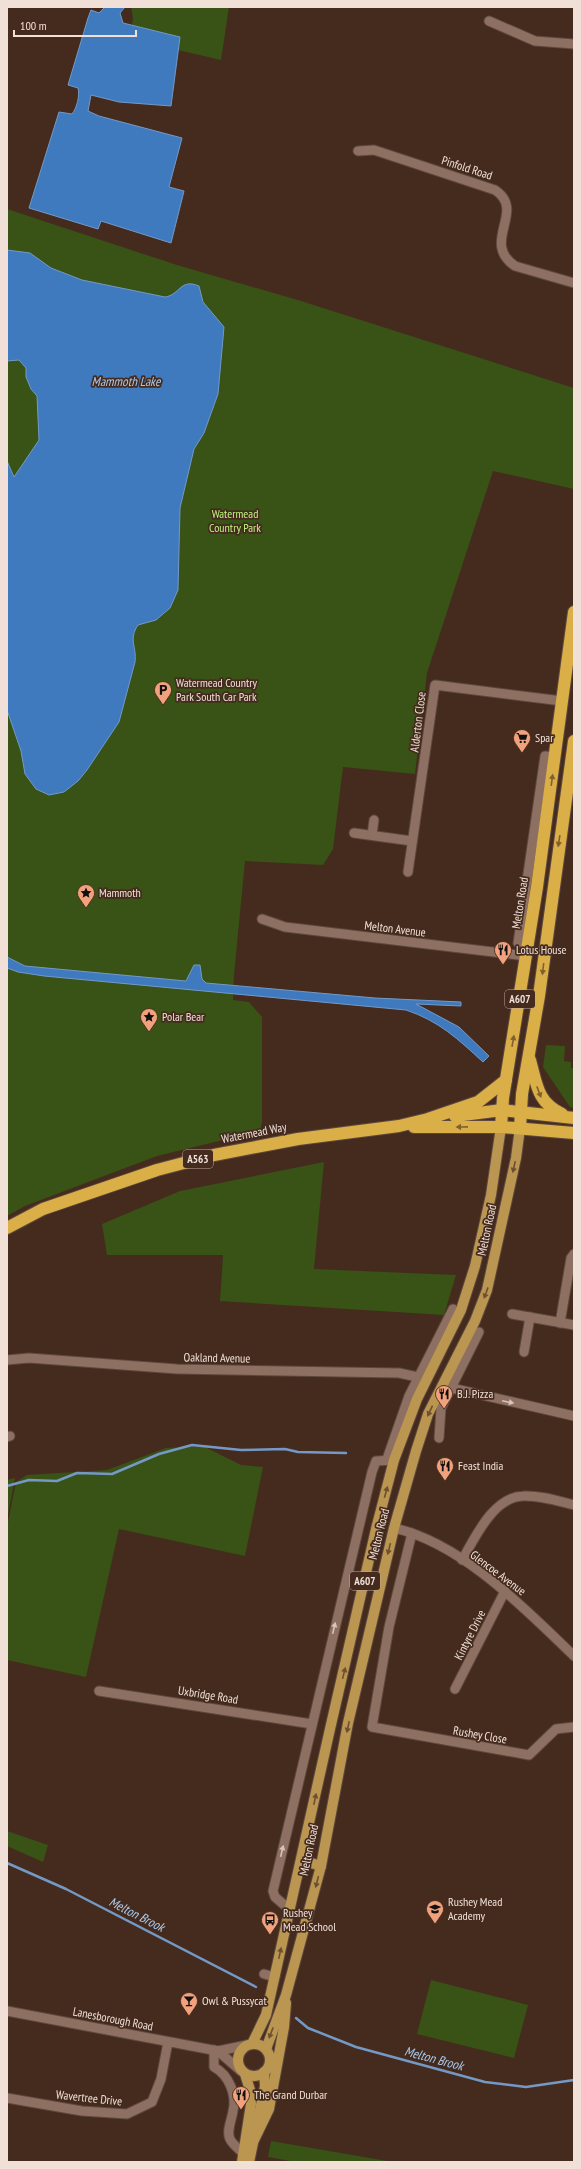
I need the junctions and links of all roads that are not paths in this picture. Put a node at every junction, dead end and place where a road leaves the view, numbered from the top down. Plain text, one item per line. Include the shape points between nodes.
1 (488, 21) dead end
2 (574, 44) edge
3 (358, 151) dead end
4 (574, 283) edge
5 (574, 616) edge
6 (562, 701) junction
7 (574, 741) edge
8 (569, 775) junction
9 (544, 802) junction
10 (374, 820) dead end
11 (546, 820) junction
12 (354, 833) dead end
13 (372, 835) junction
14 (412, 841) junction
15 (408, 872) dead end
16 (549, 878) junction
17 (527, 918) junction
18 (262, 919) dead end
19 (518, 943) dead end
20 (526, 956) junction
21 (529, 1055) junction
22 (506, 1080) junction
23 (502, 1110) junction
24 (520, 1111) junction
25 (570, 1117) edge
26 (428, 1119) junction
27 (399, 1126) junction
28 (501, 1127) junction
29 (520, 1128) junction
30 (574, 1133) edge
31 (7, 1228) edge
32 (574, 1254) edge
33 (457, 1310) junction
34 (512, 1314) dead end
35 (477, 1316) junction
36 (530, 1317) junction
37 (560, 1323) junction
38 (574, 1325) edge
39 (479, 1332) dead end
40 (524, 1352) dead end
41 (7, 1360) edge
42 (423, 1378) junction
43 (447, 1387) junction
44 (574, 1416) edge
45 (439, 1438) dead end
46 (391, 1460) junction
47 (574, 1505) edge
48 (394, 1528) junction
49 (412, 1533) junction
50 (462, 1560) junction
51 (381, 1584) junction
52 (505, 1591) junction
53 (354, 1630) junction
54 (574, 1656) edge
55 (455, 1690) dead end
56 (100, 1691) dead end
57 (312, 1724) junction
58 (574, 1727) edge
59 (301, 1860) junction
60 (321, 1866) junction
61 (289, 1909) junction
62 (264, 1974) dead end
63 (275, 1977) junction
64 (286, 1995) junction
65 (7, 2011) edge
66 (168, 2042) junction
67 (250, 2044) junction
68 (266, 2049) junction
69 (216, 2051) junction
70 (243, 2072) junction
71 (264, 2072) junction
72 (7, 2098) edge
73 (254, 2140) junction
74 (243, 2157) edge
75 (249, 2162) edge

1 - 2 street via 535,40
3 - 4 street, Pinfold Road via 374,150 495,190 502,195 508,208 500,240 506,260 514,266
5 - 6 highway, Melton Road / A607
6 - 9 highway, Melton Road / A607 via 555,757
6 - 14 street, Alderton Close via 435,685
7 - 8 highway, Melton Road / A607
8 - 11 highway via 563,782 557,816
8 -> 16 highway, Melton Road / A607
9 - 11 highway, Melton Road / A607
9 - 17 street
10 - 13 street
11 - 16 highway, Melton Road / A607
12 - 13 street
13 - 14 street
14 - 15 street, Alderton Close
16 - 17 highway, Melton Road
16 -> 21 highway, Melton Road / A607 via 539,996
17 - 19 street
17 - 20 highway, Melton Road / A607
18 - 20 street, Melton Avenue via 285,927
22 -> 20 highway, Melton Road / A607
21 - 24 highway, Melton Road / A607
21 -> 25 highway, Melton Road / A607 via 543,1101 550,1108
22 - 23 highway, Melton Road / A607
22 - 26 highway, Watermead Way / A563 via 478,1102
23 - 24 highway, Watermead Way / A563
23 - 26 highway, Watermead Way / A563
23 - 28 highway, Melton Road / A607
24 - 25 highway, Watermead Way
24 - 29 highway, Melton Road / A607
26 - 27 highway, Watermead Way / A563
28 -> 27 highway, Watermead Way / A563
27 - 31 highway, Watermead Way / A563 via 298,1139 214,1155 157,1170 43,1209
28 - 29 highway, Watermead Way / A563
28 - 33 main road, Melton Road / A607 via 480,1248
29 - 30 highway, Watermead Way
29 -> 35 main road, Melton Road / A607 via 496,1252 487,1290
32 - 37 street via 571,1258
33 - 35 main road
33 - 42 main road, Melton Road / A607
34 - 36 street
35 - 43 main road, Melton Road / A607
36 - 37 street
36 - 40 street
37 - 38 street
39 - 43 street
41 - 42 street, Oakland Avenue via 29,1358 177,1369 399,1374
42 - 46 main road, Melton Road / A607
43 -> 44 street
43 - 45 street via 441,1408
43 -> 48 main road, Melton Road / A607 via 428,1414
53 -> 46 main road, Melton Road / A607
57 -> 46 street, Melton Road via 372,1472 376,1461
47 - 50 street via 536,1497 522,1496 509,1499 491,1515
48 - 49 street, Glencoe Avenue
48 -> 51 main road, Melton Road / A607
49 - 50 street, Glencoe Avenue via 437,1544
49 - 58 street, Rushey Close via 389,1627 372,1727 529,1755 556,1729
50 - 52 street, Glencoe Avenue
51 - 53 main road via 374,1586 365,1629
51 -> 60 main road, Melton Road / A607 via 348,1723
52 - 54 street, Glencoe Avenue
52 - 55 street, Kintyre Drive
59 -> 53 main road, Melton Road / A607
56 - 57 street, Uxbridge Road
61 -> 57 street, Melton Road via 274,1897 272,1891
59 - 60 main road
59 - 61 main road, Melton Road / A607
60 -> 64 main road, Melton Road / A607
63 -> 61 main road, Melton Road / A607
62 - 63 street
63 - 67 main road, Melton Road / A607 via 266,2016
64 -> 68 main road, Melton Road / A607
64 - 73 main road via 286,2016 269,2108
65 - 66 street, Lanesborough Road
66 - 69 street, Lanesborough Road
66 - 72 street, Wavertree Drive via 161,2079 152,2102 127,2114 82,2111
67 - 68 main road
67 - 69 street, Lanesborough Road
67 - 70 main road, A607 via 237,2058
68 - 71 main road, A607 via 270,2063
69 - 70 street
69 - 74 street via 214,2067 227,2079 234,2097 234,2109 228,2131 230,2140
70 - 71 main road via 254,2076
70 - 74 main road, A607 via 250,2090 251,2104
71 - 73 main road, A607 via 264,2086
73 - 75 main road, A607

